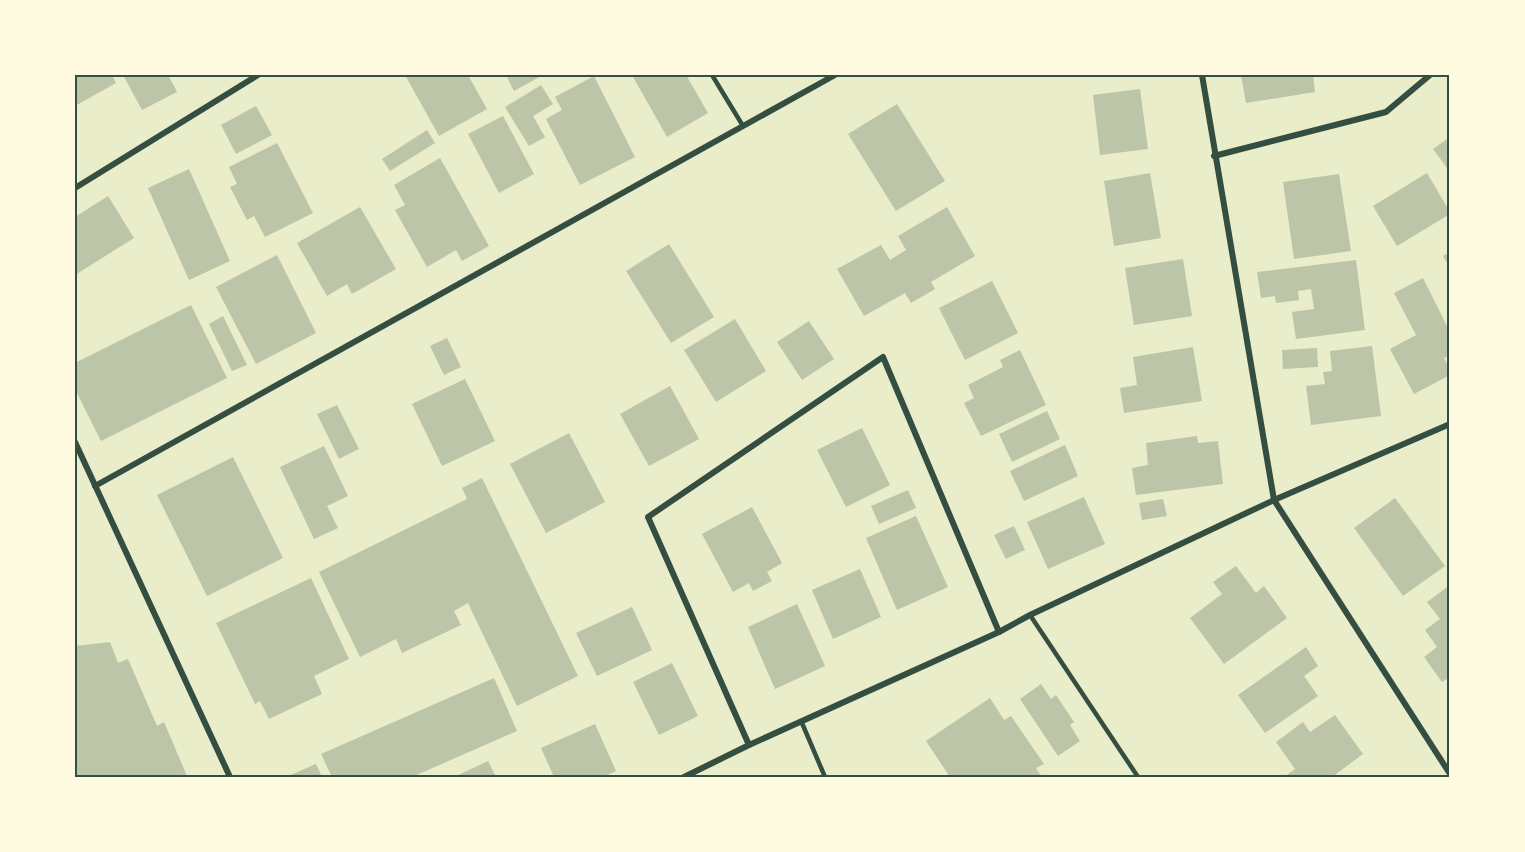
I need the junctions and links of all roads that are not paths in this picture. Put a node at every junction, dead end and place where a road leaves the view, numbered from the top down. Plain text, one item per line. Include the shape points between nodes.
1 (258, 75) edge
2 (712, 75) edge
3 (835, 75) edge
4 (1202, 75) edge
5 (1430, 75) edge
6 (743, 126) junction
7 (1214, 156) junction
8 (75, 188) edge
9 (1450, 424) edge
10 (75, 442) edge
11 (82, 458) junction
12 (75, 461) edge
13 (95, 486) junction
14 (1274, 500) junction
15 (1030, 615) junction
16 (999, 632) junction
17 (802, 723) junction
18 (749, 745) junction
19 (1450, 774) edge
20 (230, 777) edge
21 (684, 777) edge
22 (825, 777) edge
23 (1138, 777) edge

1 - 8 street
2 - 6 lane
3 - 6 street
4 - 7 street
5 - 7 street via 1386,112
6 - 13 street
7 - 14 street
9 - 14 street
10 - 11 street
11 - 12 lane
11 - 13 street
13 - 20 street
14 - 15 street
14 - 19 street
15 - 16 street
15 - 23 lane
16 - 17 street
16 - 18 street via 883,357 648,517
17 - 18 street
17 - 22 lane
18 - 21 street

